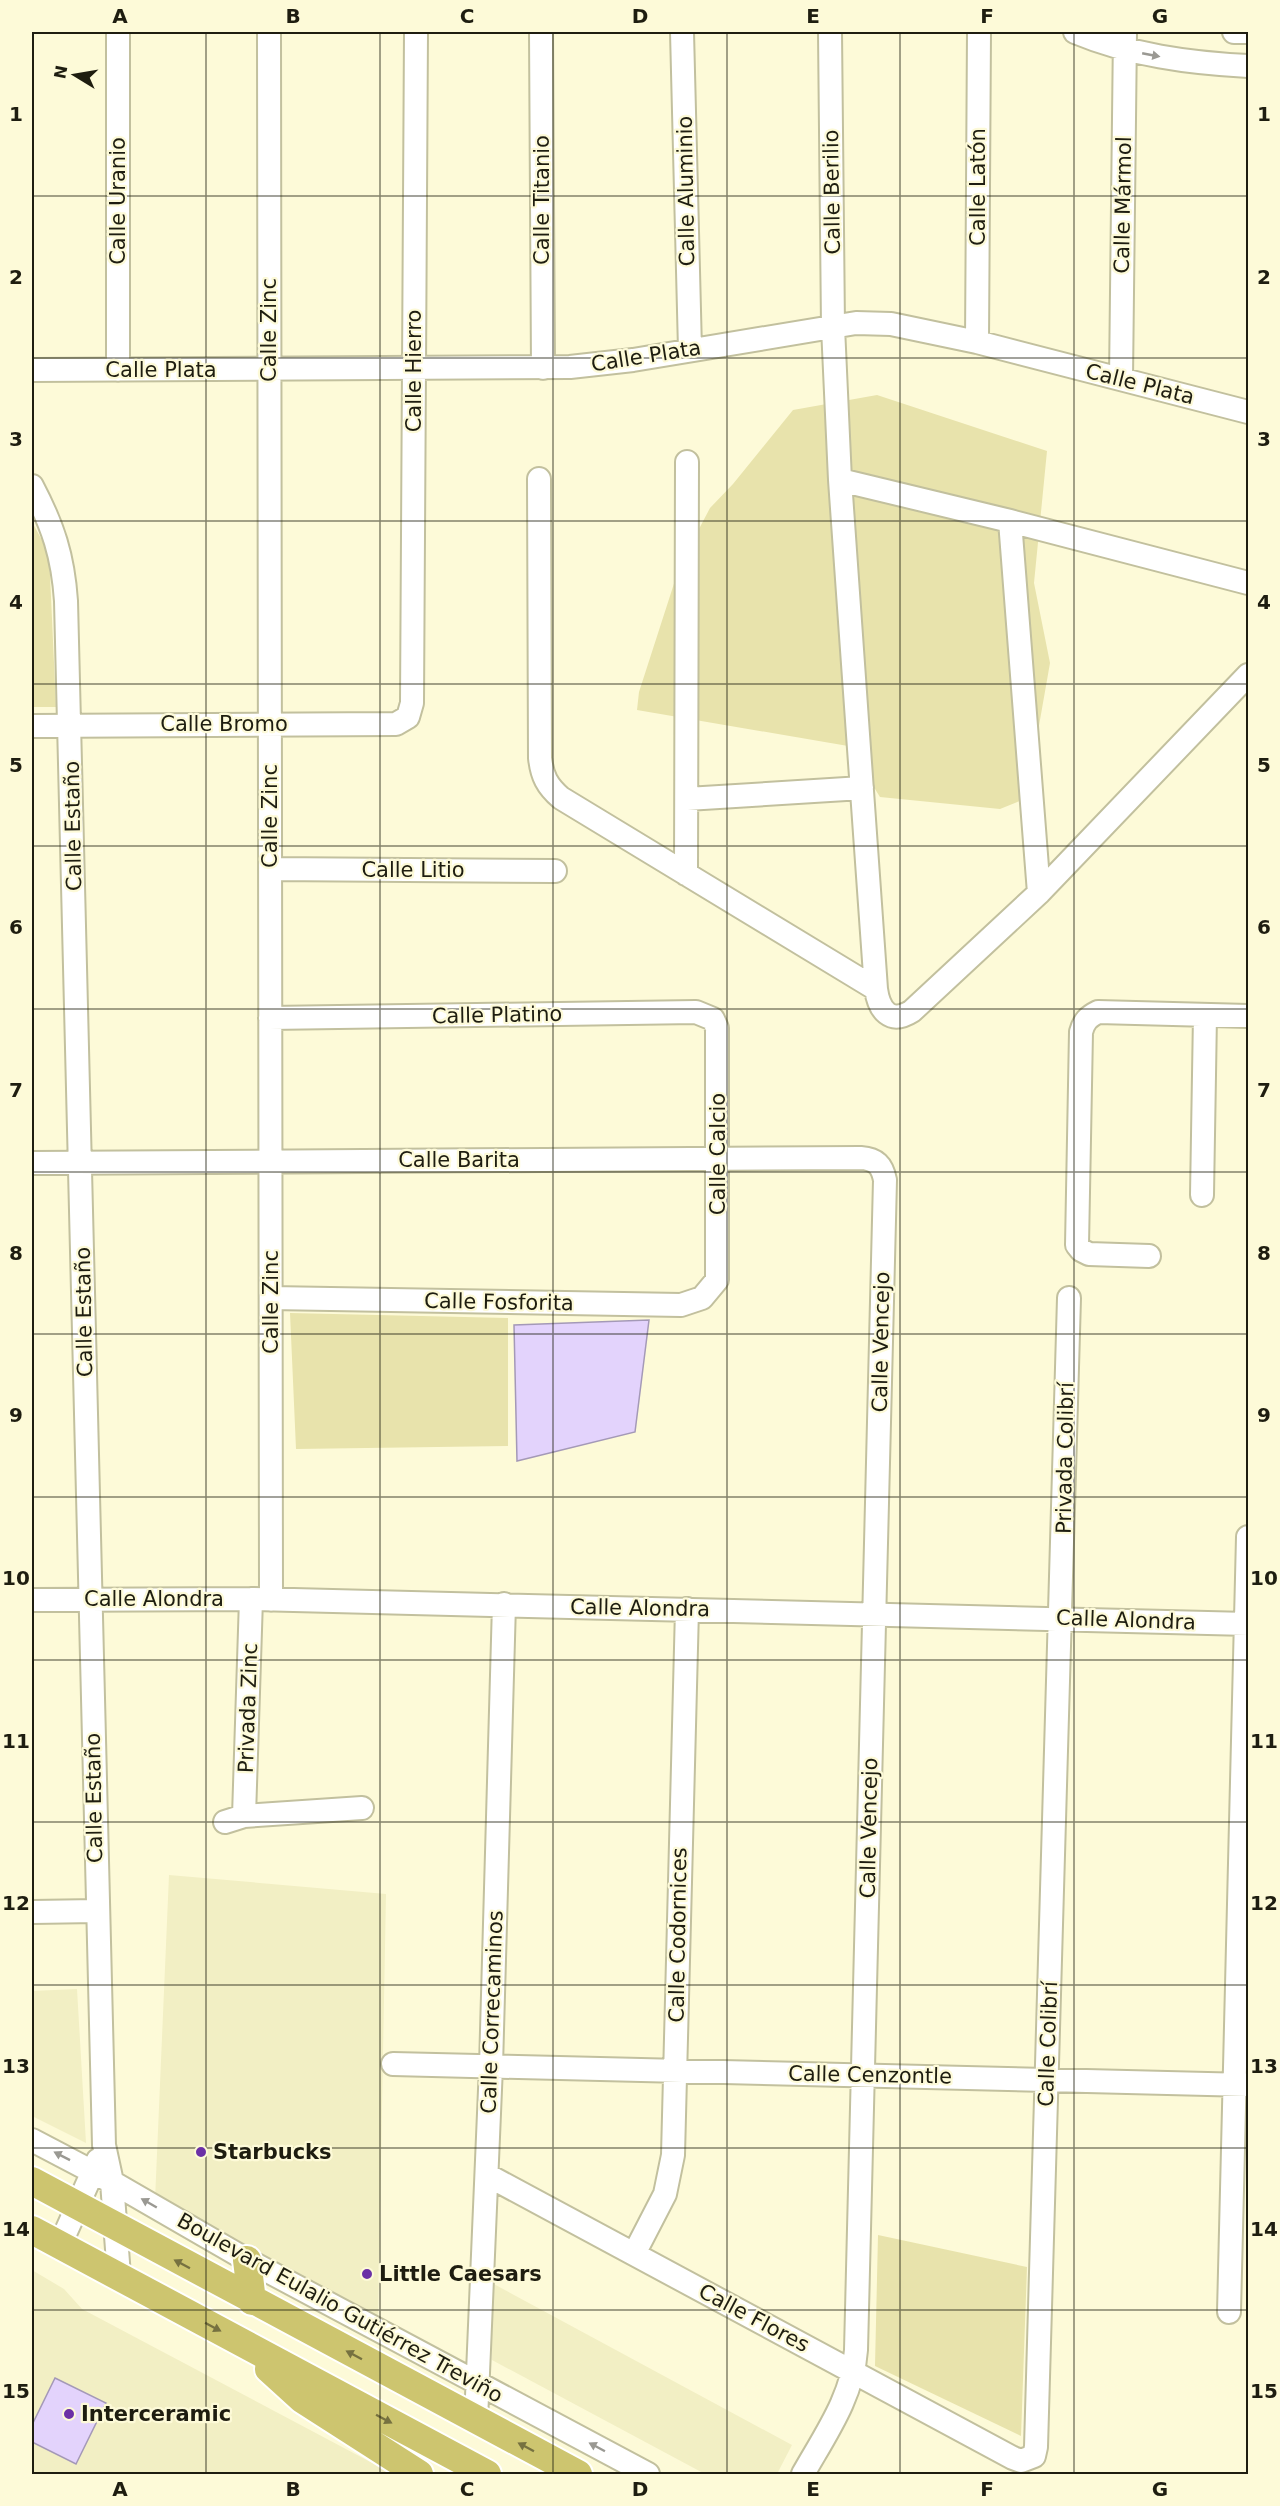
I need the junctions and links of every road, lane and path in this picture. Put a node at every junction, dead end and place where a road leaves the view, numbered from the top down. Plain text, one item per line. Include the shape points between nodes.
1 (118, 32) edge
2 (268, 32) edge
3 (416, 32) edge
4 (541, 32) edge
5 (682, 32) edge
6 (830, 32) edge
7 (978, 32) edge
8 (1076, 32) edge
9 (1234, 32) edge
10 (1248, 32) edge
11 (1124, 40) edge
12 (1248, 66) edge
13 (833, 327) junction
14 (977, 342) junction
15 (690, 350) junction
16 (543, 368) junction
17 (269, 369) junction
18 (414, 369) junction
19 (32, 370) edge
20 (118, 370) junction
21 (1121, 379) junction
22 (1248, 412) edge
23 (687, 462) dead end
24 (539, 479) dead end
25 (840, 480) junction
26 (32, 486) edge
27 (1010, 521) junction
28 (1248, 583) edge
29 (1248, 675) edge
30 (411, 711) joint
31 (270, 724) junction
32 (32, 726) edge
33 (70, 726) junction
34 (862, 788) junction
35 (687, 799) junction
36 (270, 869) junction
37 (555, 871) dead end
38 (686, 873) junction
39 (1039, 893) junction
40 (876, 989) junction
41 (1205, 1014) junction
42 (1248, 1016) edge
43 (270, 1018) junction
44 (717, 1028) joint
45 (719, 1158) junction
46 (270, 1161) junction
47 (81, 1162) junction
48 (32, 1163) edge
49 (883, 1170) joint
50 (1202, 1195) dead end
51 (1149, 1256) dead end
52 (717, 1280) joint
53 (271, 1298) junction
54 (1069, 1298) dead end
55 (1248, 1537) edge
56 (261, 1599) junction
57 (32, 1600) edge
58 (90, 1600) junction
59 (504, 1604) junction
60 (687, 1609) junction
61 (874, 1614) junction
62 (1061, 1618) junction
63 (1247, 1624) edge
64 (362, 1808) dead end
65 (97, 1911) junction
66 (32, 1912) edge
67 (393, 2064) dead end
68 (491, 2066) junction
69 (675, 2070) junction
70 (863, 2074) junction
71 (1047, 2079) junction
72 (1241, 2085) edge
73 (32, 2140) edge
74 (487, 2175) junction
75 (102, 2176) junction
76 (32, 2181) edge
77 (78, 2206) junction
78 (116, 2228) junction
79 (32, 2230) edge
80 (60, 2245) junction
81 (634, 2254) junction
82 (247, 2260) junction
83 (119, 2276) junction
84 (252, 2301) junction
85 (1229, 2313) dead end
86 (247, 2345) junction
87 (855, 2371) junction
88 (477, 2383) junction
89 (476, 2420) junction
90 (1021, 2461) joint
91 (419, 2475) edge
92 (487, 2475) edge
93 (578, 2475) edge
94 (648, 2475) edge
95 (803, 2475) edge

1 - 20 street, Calle Uranio
2 - 17 street, Calle Zinc
3 - 18 street, Calle Hierro
4 - 16 street, Calle Titanio
5 - 15 street, Calle Aluminio
6 - 13 street, Calle Berilio
7 - 14 street, Calle Latón
8 - 11 street
9 - 10 street
11 -> 12 street via 1172,59
11 - 21 street, Calle Mármol
13 - 14 street, Calle Plata via 891,324
13 - 15 street, Calle Plata
13 - 25 street, Calle Berilio
14 - 21 street, Calle Plata
15 - 16 street, Calle Plata
16 - 18 street, Calle Plata
17 - 18 street, Calle Plata
17 - 20 street, Calle Plata
17 - 31 street, Calle Zinc
18 - 30 street, Calle Hierro
19 - 20 street, Calle Plata
21 - 22 street, Calle Plata
23 - 35 street
24 - 38 street via 542,773 561,798
25 - 27 street
25 - 34 street, Calle Berilio
26 - 33 street, Calle Estaño via 52,526 64,573
27 - 28 street
27 - 39 street
29 - 39 street
30 - 31 street, Calle Bromo via 403,722 396,724
31 - 33 street, Calle Bromo
31 - 36 street, Calle Zinc
32 - 33 street, Calle Bromo
33 - 47 street, Calle Estaño
34 - 35 street
34 - 40 street, Calle Berilio
35 - 38 street
36 - 37 street, Calle Litio
36 - 43 street, Calle Zinc
38 - 40 street
39 - 40 street via 905,1016 884,1012
41 - 42 street
41 - 50 street
41 - 51 street via 1098,1012 1083,1023 1077,1245 1089,1254
43 - 44 street, Calle Platino via 696,1012 713,1019
43 - 46 street, Calle Zinc
44 - 45 street, Calle Calcio
45 - 46 street, Calle Barita
45 - 49 street, Calle Barita via 861,1158 870,1159
45 - 52 street, Calle Calcio
46 - 47 street, Calle Barita
46 - 53 street, Calle Zinc
47 - 48 street, Calle Barita
47 - 58 street, Calle Estaño
49 - 61 street, Calle Vencejo
52 - 53 street, Calle Fosforita via 702,1298 681,1305
53 - 56 street, Calle Zinc
54 - 62 street, Privada Colibrí
55 - 63 street
56 - 58 street, Calle Alondra
56 - 59 street, Calle Alondra
56 - 64 street, Privada Zinc via 234,1819
57 - 58 street, Calle Alondra
58 - 65 street, Calle Estaño
59 - 60 street, Calle Alondra
59 - 68 street, Calle Correcaminos
60 - 61 street, Calle Alondra
60 - 69 street, Calle Codornices
61 - 62 street, Calle Alondra
61 - 70 street, Calle Vencejo
62 - 63 street, Calle Alondra
62 - 71 street, Calle Colibrí
63 - 72 street
65 - 66 street
65 - 75 street, Calle Estaño
67 - 68 street, Calle Cenzontle
68 - 69 street, Calle Cenzontle
68 - 74 street, Calle Correcaminos
69 - 70 street, Calle Cenzontle
69 - 81 street, Calle Codornices via 670,2175 665,2194
70 - 71 street, Calle Cenzontle
70 - 87 street, Calle Vencejo
71 - 72 street, Calle Cenzontle
71 - 90 street, Calle Colibrí via 1036,2447 1034,2456
72 - 85 street
75 -> 73 street, Boulevard Eulalio Gutiérrez Treviño
74 - 81 street, Calle Flores
74 - 88 street, Calle Correcaminos
75 - 77 street
75 - 78 street, Calle Estaño
82 -> 75 street, Boulevard Eulalio Gutiérrez Treviño
76 - 77 main road, Boulevard Eulalio Gutiérrez Treviño
77 - 78 main road, Boulevard Eulalio Gutiérrez Treviño
77 - 80 street
78 - 83 street, Calle Estaño
84 -> 78 main road, Boulevard Eulalio Gutiérrez Treviño
79 - 80 main road
80 - 83 main road
81 - 87 street, Calle Flores
82 - 84 main road
82 - 88 street, Boulevard Eulalio Gutiérrez Treviño
83 -> 86 main road
89 -> 84 main road, Boulevard Eulalio Gutiérrez Treviño
86 - 91 main road via 302,2399
86 -> 92 main road
87 - 90 street, Calle Flores
87 - 95 street, Calle Vencejo via 848,2392
88 - 89 street, Calle Correcaminos
94 -> 88 street, Boulevard Eulalio Gutiérrez Treviño
93 -> 89 main road, Boulevard Eulalio Gutiérrez Treviño

